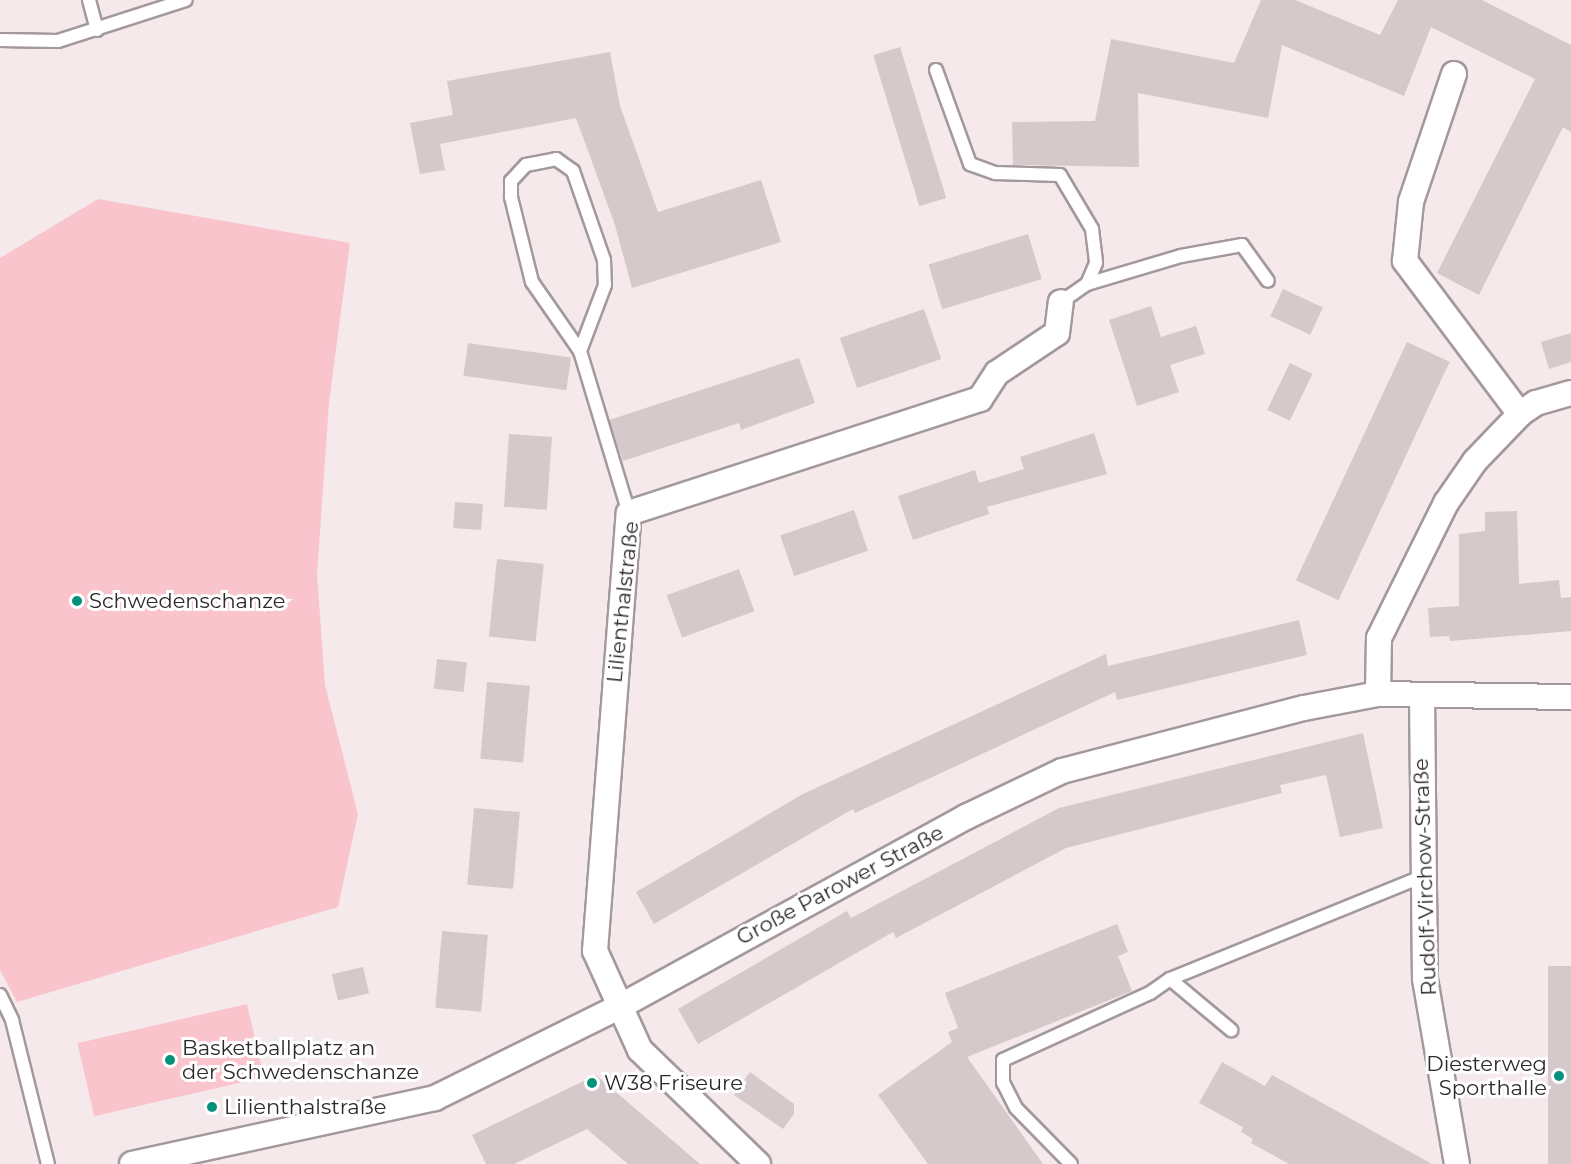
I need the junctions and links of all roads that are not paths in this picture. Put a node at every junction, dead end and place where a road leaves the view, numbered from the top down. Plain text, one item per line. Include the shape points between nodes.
1 (89, 0) edge
2 (186, 0) edge
3 (97, 30) junction
4 (0, 40) edge
5 (936, 70) dead end
6 (1454, 74) dead end
7 (1268, 281) dead end
8 (1087, 284) junction
9 (1061, 302) joint
10 (580, 351) junction
11 (1571, 393) edge
12 (1520, 414) junction
13 (629, 513) junction
14 (1378, 693) junction
15 (1422, 695) junction
16 (1571, 697) edge
17 (1421, 877) junction
18 (1170, 979) junction
19 (0, 995) edge
20 (619, 1007) junction
21 (1231, 1029) dead end
22 (48, 1164) edge
23 (132, 1164) edge
24 (758, 1164) edge
25 (1071, 1164) edge
26 (1457, 1164) edge

1 - 3 lane
2 - 3 lane
3 - 4 lane via 58,41
5 - 8 lane via 970,164 995,173 1060,175 1092,229 1096,262
6 - 12 street via 1411,201 1405,261
7 - 8 lane via 1242,246 1180,256
8 - 9 lane
9 - 13 street, Lilienthalstraße via 1057,333 997,373 980,399
10 - 10 lane via 604,285 604,260 573,171 555,159 526,165 511,181 511,197 532,282
10 - 13 lane
11 - 12 street via 1536,403
12 - 14 street via 1475,461 1446,503 1394,603 1379,638
13 - 20 street, Lilienthalstraße via 594,917 595,951
14 - 15 street, Große Parower Straße
14 - 20 street, Große Parower Straße via 1304,708 1062,771 966,817
15 - 16 street, Große Parower Straße
15 - 17 street, Rudolf-Virchow-Straße
17 - 18 lane
17 - 26 street, Rudolf-Virchow-Straße via 1425,979
18 - 21 lane
18 - 25 lane via 1149,993 1003,1060 1003,1083 1016,1108
19 - 22 lane via 12,1020
20 - 23 street, Große Parower Straße via 435,1098
20 - 24 street, Lilienthalstraße via 640,1050

